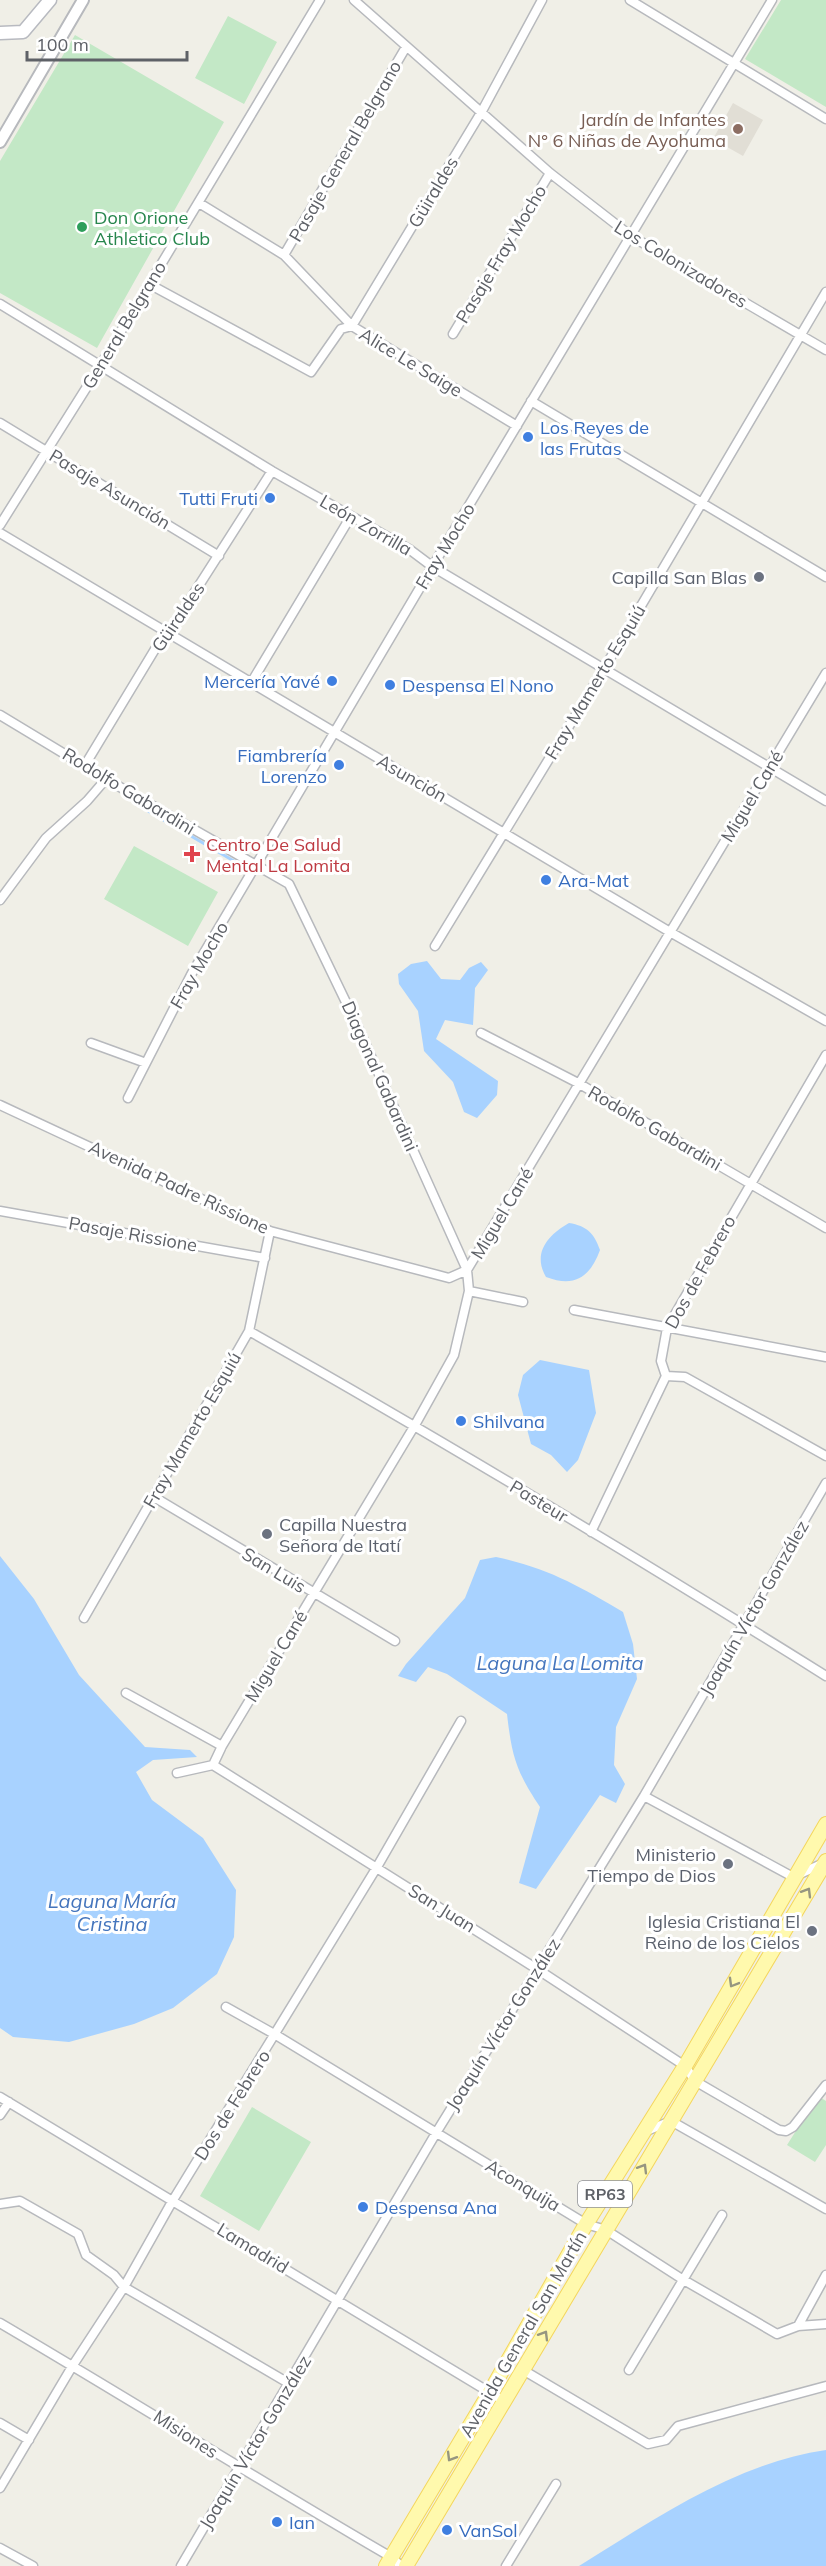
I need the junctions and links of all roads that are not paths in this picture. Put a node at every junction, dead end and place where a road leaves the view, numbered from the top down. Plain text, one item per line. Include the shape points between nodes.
1 (50, 0) edge
2 (83, 0) edge
3 (320, 0) edge
4 (354, 0) edge
5 (542, 0) edge
6 (630, 0) edge
7 (772, 0) edge
8 (0, 33) edge
9 (406, 47) junction
10 (734, 62) junction
11 (482, 111) junction
12 (826, 120) edge
13 (0, 142) edge
14 (550, 173) junction
15 (199, 203) junction
16 (631, 236) junction
17 (284, 255) junction
18 (149, 284) junction
19 (826, 292) edge
20 (0, 304) edge
21 (352, 326) junction
22 (453, 334) dead end
23 (800, 335) junction
24 (826, 350) edge
25 (100, 366) junction
26 (531, 401) junction
27 (0, 423) edge
28 (517, 426) junction
29 (46, 451) junction
30 (272, 471) junction
31 (703, 502) junction
32 (351, 516) junction
33 (0, 525) edge
34 (0, 533) edge
35 (219, 556) junction
36 (433, 567) junction
37 (826, 577) edge
38 (166, 631) junction
39 (605, 667) junction
40 (826, 673) edge
41 (251, 683) junction
42 (0, 715) edge
43 (334, 733) junction
44 (85, 765) junction
45 (770, 766) junction
46 (106, 779) junction
47 (826, 801) edge
48 (504, 832) junction
49 (256, 866) junction
50 (289, 884) joint
51 (0, 900) edge
52 (670, 932) junction
53 (435, 946) dead end
54 (826, 1021) edge
55 (481, 1033) dead end
56 (91, 1043) dead end
57 (826, 1055) edge
58 (146, 1063) junction
59 (579, 1083) junction
60 (128, 1098) dead end
61 (0, 1105) edge
62 (749, 1183) junction
63 (0, 1211) edge
64 (826, 1228) edge
65 (270, 1231) junction
66 (265, 1258) junction
67 (467, 1270) junction
68 (469, 1291) junction
69 (523, 1302) dead end
70 (574, 1310) dead end
71 (667, 1328) junction
72 (249, 1331) junction
73 (826, 1357) edge
74 (666, 1376) junction
75 (415, 1425) junction
76 (826, 1456) edge
77 (826, 1483) edge
78 (154, 1497) junction
79 (591, 1532) junction
80 (314, 1594) junction
81 (84, 1618) dead end
82 (745, 1624) junction
83 (395, 1641) dead end
84 (826, 1676) edge
85 (126, 1693) dead end
86 (461, 1721) dead end
87 (222, 1746) junction
88 (213, 1765) junction
89 (177, 1773) dead end
90 (644, 1796) junction
91 (826, 1824) edge
92 (826, 1862) edge
93 (377, 1867) junction
94 (793, 1877) junction
95 (537, 1969) junction
96 (226, 2007) dead end
97 (276, 2035) junction
98 (685, 2066) junction
99 (695, 2081) junction
100 (826, 2085) edge
101 (4, 2100) edge
102 (0, 2115) edge
103 (671, 2121) junction
104 (644, 2132) junction
105 (436, 2133) junction
106 (173, 2200) junction
107 (0, 2205) edge
108 (826, 2209) edge
109 (722, 2215) dead end
110 (586, 2224) junction
111 (606, 2230) junction
112 (826, 2275) edge
113 (682, 2279) junction
114 (124, 2287) junction
115 (340, 2300) junction
116 (0, 2323) edge
117 (826, 2324) edge
118 (798, 2326) junction
119 (73, 2366) junction
120 (523, 2370) junction
121 (629, 2370) dead end
122 (290, 2384) junction
123 (826, 2386) edge
124 (490, 2392) junction
125 (504, 2401) junction
126 (0, 2423) edge
127 (29, 2440) junction
128 (240, 2469) junction
129 (556, 2484) dead end
130 (0, 2488) edge
131 (0, 2548) edge
132 (393, 2563) edge
133 (33, 2566) edge
134 (181, 2566) edge
135 (406, 2566) edge
136 (506, 2566) edge

1 - 8 main road via 23,32
2 - 13 street
3 - 15 street, General Belgrano
4 - 9 street, Los Colonizadores
5 - 11 street, Güiraldes
6 - 10 street
7 - 10 street, Fray Mocho
9 - 11 street, Los Colonizadores
9 - 17 street, Pasaje General Belgrano
10 - 12 street
10 - 16 street, Fray Mocho
11 - 14 street, Los Colonizadores
11 - 21 street, Güiraldes
14 - 16 street, Los Colonizadores
14 - 22 street, Pasaje Fray Mocho
15 - 17 street, Alice Le Saige
15 - 18 street, General Belgrano
16 - 23 street, Los Colonizadores
16 - 26 street, Fray Mocho
17 - 21 street, Alice Le Saige
18 - 21 street, Güiraldes via 311,372 341,329
18 - 25 street, General Belgrano
19 - 23 street, Fray Mamerto Esquiú
20 - 25 street, León Zorrilla
21 - 28 street, Alice Le Saige
23 - 24 street, Los Colonizadores
23 - 31 street, Fray Mamerto Esquiú
25 - 29 street, General Belgrano
25 - 30 street, León Zorrilla
26 - 28 street, Fray Mocho
26 - 31 street
27 - 29 street, Pasaje Asunción
28 - 36 street, Fray Mocho
29 - 33 street, General Belgrano
29 - 35 street, Pasaje Asunción
30 - 32 street, León Zorrilla
30 - 35 street, Güiraldes
31 - 37 street
31 - 39 street, Fray Mamerto Esquiú
32 - 36 street, León Zorrilla
32 - 41 street
34 - 38 street, Asunción
35 - 38 street, Güiraldes
36 - 39 street, León Zorrilla
36 - 43 street, Fray Mocho
38 - 41 street, Asunción
38 - 44 street, Güiraldes
39 - 45 street, León Zorrilla
39 - 48 street, Fray Mamerto Esquiú
40 - 45 street, Miguel Cané
41 - 43 street, Asunción
42 - 44 street, Rodolfo Gabardini
43 - 48 street, Asunción
43 - 49 street, Fray Mocho
44 - 46 street, Rodolfo Gabardini
45 - 47 street, León Zorrilla
45 - 52 street, Miguel Cané
46 - 49 street, Rodolfo Gabardini
46 - 51 street via 46,838
48 - 52 street, Asunción
48 - 53 street, Fray Mamerto Esquiú
49 - 50 street, Rodolfo Gabardini
49 - 58 street, Fray Mocho via 192,973
50 - 67 street, Diagonal Gabardini
52 - 54 street, Asunción
52 - 59 street, Miguel Cané
55 - 59 street, Rodolfo Gabardini
56 - 58 street
57 - 62 street, Dos de Febrero
58 - 60 street, Fray Mocho
59 - 62 street, Rodolfo Gabardini
59 - 67 street, Miguel Cané
61 - 65 street, Avenida Padre Rissione
62 - 64 street, Rodolfo Gabardini
62 - 71 street, Dos de Febrero
63 - 66 street, Pasaje Rissione
65 - 66 street, Fray Mamerto Esquiú
65 - 67 street, Avenida Padre Rissione via 449,1278
66 - 72 street, Fray Mamerto Esquiú
67 - 68 street, Miguel Cané
68 - 69 street
68 - 75 street, Miguel Cané via 454,1355
70 - 71 street
71 - 73 street
71 - 74 street, Dos de Febrero via 661,1361
72 - 75 street, Pasteur
72 - 78 street, Fray Mamerto Esquiú
74 - 76 street via 685,1377
74 - 79 street
75 - 79 street, Pasteur
75 - 80 street, Miguel Cané
77 - 82 street, Joaquín Víctor González
78 - 80 street, San Luis
78 - 81 street, Fray Mamerto Esquiú
79 - 82 street, Pasteur
80 - 83 street, San Luis
80 - 87 street, Miguel Cané
82 - 84 street, Pasteur
82 - 90 street, Joaquín Víctor González
85 - 87 street
86 - 93 street, Dos de Febrero
87 - 88 street, Miguel Cané
88 - 89 street
88 - 93 street, San Juan
90 - 94 street
90 - 95 street, Joaquín Víctor González
91 - 94 main road, Avenida General San Martín / RP63
92 - 94 street
99 -> 92 main road, Avenida General San Martín / RP63
93 - 95 street, San Juan
93 - 97 street, Dos de Febrero
94 -> 98 main road, Avenida General San Martín / RP63
95 - 98 street, San Juan
95 - 105 street, Joaquín Víctor González
96 - 97 street, Aconquija
97 - 105 street, Aconquija
97 - 106 street, Dos de Febrero
98 - 99 street, San Juan
98 - 104 main road, Avenida General San Martín / RP63
99 - 100 street via 786,2131
99 - 103 main road, Avenida General San Martín / RP63
101 - 102 street
101 - 106 street, Lamadrid
103 - 104 street
103 - 108 street
111 -> 103 main road, Avenida General San Martín / RP63
104 - 110 main road, Avenida General San Martín / RP63
105 - 110 street, Aconquija
105 - 115 street, Joaquín Víctor González
106 - 114 street, Dos de Febrero
106 - 115 street, Lamadrid
107 - 114 street via 20,2200 78,2234 86,2255
109 - 113 street
110 - 111 street, Aconquija
110 - 124 main road, Avenida General San Martín / RP63
111 - 113 street, Aconquija
120 -> 111 main road, Avenida General San Martín / RP63
112 - 118 street
113 - 118 street, Aconquija via 777,2334
113 - 121 street
114 - 119 street, Dos de Febrero
114 - 122 street
115 - 122 street, Joaquín Víctor González
115 - 124 street, Lamadrid
116 - 119 street, Misiones
117 - 118 street, Aconquija
119 - 127 street, Dos de Febrero
119 - 128 street, Misiones
120 - 123 street via 648,2444 666,2440 678,2426
120 - 125 main road, Avenida General San Martín / RP63
122 - 128 street, Joaquín Víctor González
124 - 125 street, Lamadrid
124 -> 132 main road, Avenida General San Martín / RP63
125 - 135 main road, Avenida General San Martín / RP63
126 - 127 street
127 - 130 street, Dos de Febrero
128 - 132 street, Misiones
128 - 134 street, Joaquín Víctor González
129 - 136 street
131 - 133 street

